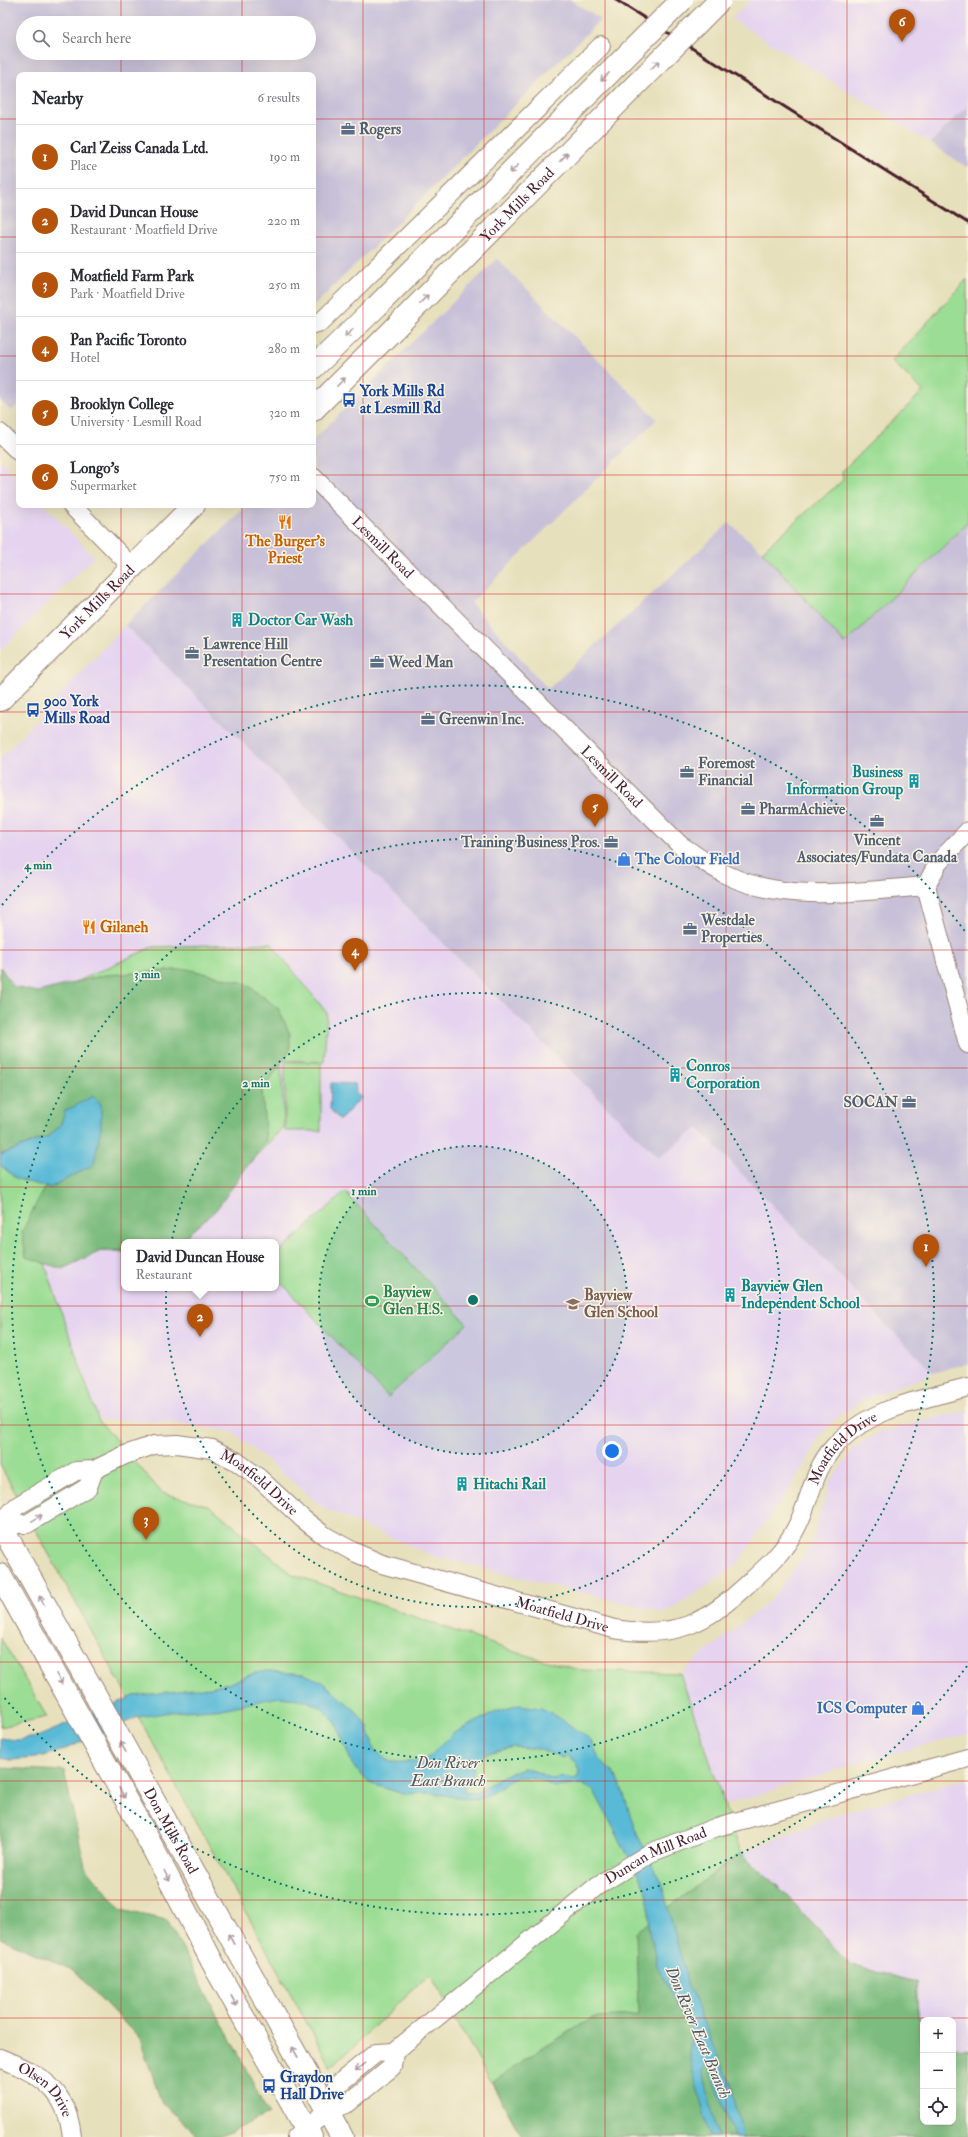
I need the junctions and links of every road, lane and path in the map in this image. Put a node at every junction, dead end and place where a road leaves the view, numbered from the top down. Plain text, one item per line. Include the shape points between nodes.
1 (682, 0) edge
2 (720, 0) edge
3 (601, 46) dead end
4 (316, 323) edge
5 (316, 365) edge
6 (316, 407) edge
7 (0, 433) edge
8 (16, 449) edge
9 (316, 479) edge
10 (74, 508) edge
11 (191, 508) edge
12 (132, 567) junction
13 (0, 700) edge
14 (968, 831) edge
15 (926, 886) junction
16 (968, 1044) edge
17 (968, 1387) edge
18 (0, 1524) edge
19 (0, 1575) edge
20 (968, 1758) edge
21 (0, 2058) edge
22 (327, 2110) junction
23 (304, 2134) edge
24 (72, 2137) edge
25 (342, 2137) edge

1 -> 5 main road, York Mills Road, bridge
6 -> 2 main road, York Mills Road, bridge
3 - 4 street via 321,322
7 - 8 street
9 - 15 street, Lesmill Road via 680,845 704,863 728,876 778,890 869,891
10 - 12 street
11 - 12 main road, York Mills Road
12 - 13 main road, York Mills Road
14 - 15 street via 938,863
15 - 16 street
17 - 18 street, Moatfield Drive via 884,1411 854,1428 832,1448 819,1470 796,1530 784,1549 769,1565 723,1607 708,1617 681,1628 656,1632 636,1633 614,1629 382,1564 325,1536 236,1460 212,1450 177,1444 154,1445 94,1470 76,1470 16,1506
22 -> 18 main road, Don Mills Road
19 -> 23 main road, Don Mills Road via 149,1841
20 - 22 street, Duncan Mill Road via 694,1835 650,1853 597,1886 394,2052 392,2067 348,2103
21 - 24 street, Olsen Drive via 48,2082 66,2108
22 - 23 street, Duncan Mill Road
22 - 25 main road, Don Mills Road

